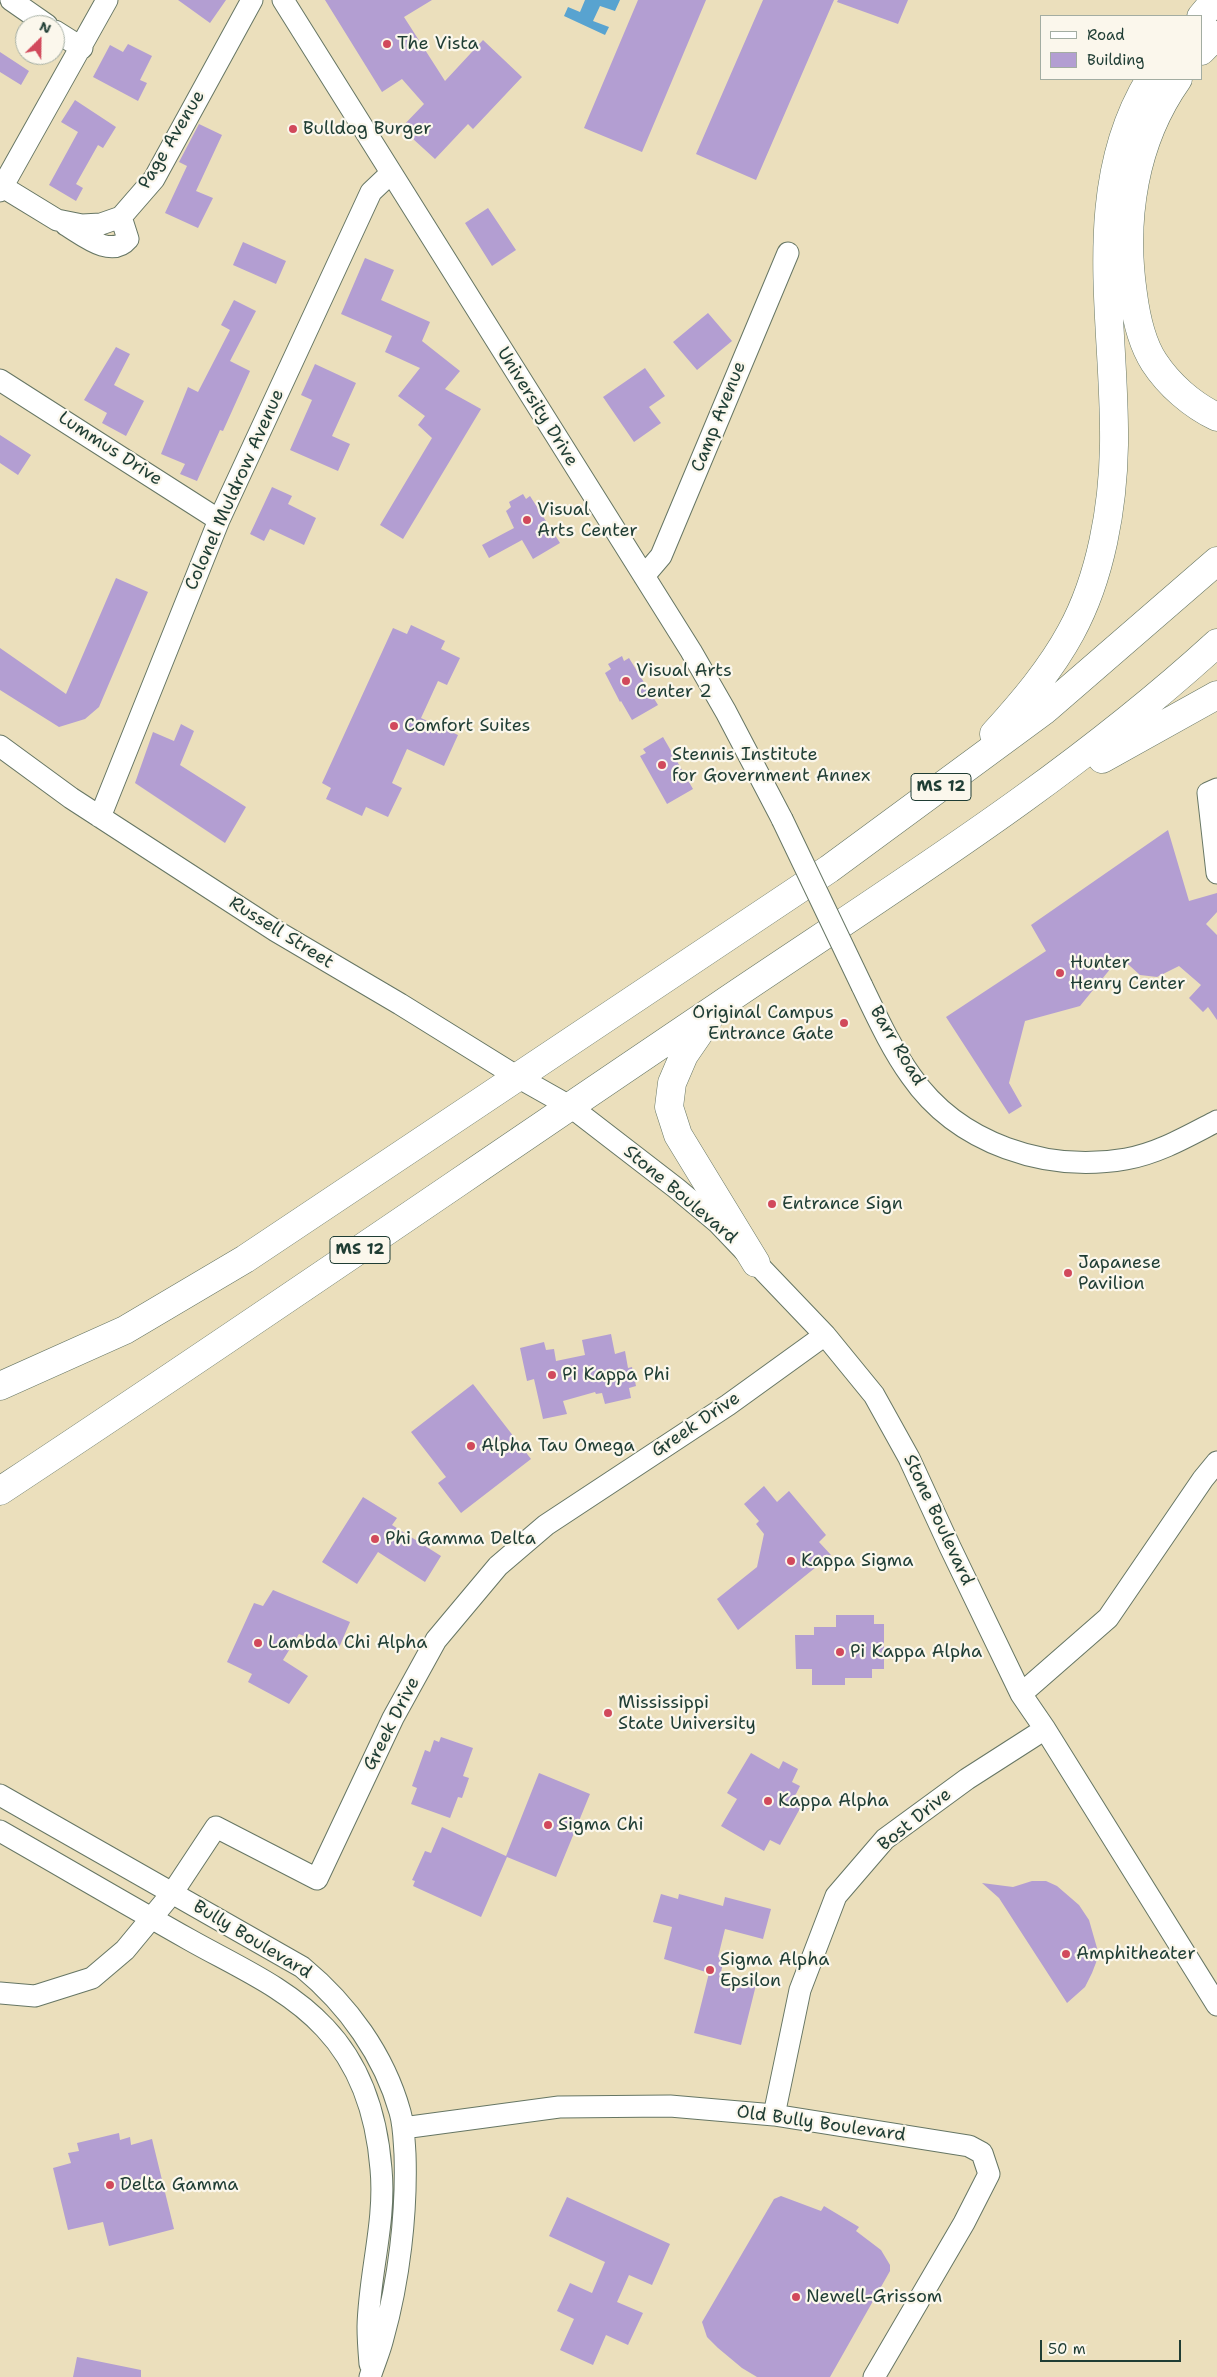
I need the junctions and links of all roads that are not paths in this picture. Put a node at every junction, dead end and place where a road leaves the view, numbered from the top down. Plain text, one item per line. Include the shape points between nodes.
1 (11, 0) edge
2 (107, 0) edge
3 (252, 0) edge
4 (283, 0) edge
5 (1215, 0) edge
6 (1217, 7) edge
7 (32, 15) edge
8 (1202, 17) edge
9 (1202, 17) edge
10 (1217, 35) edge
11 (65, 37) edge
12 (82, 48) junction
13 (1202, 50) edge
14 (1149, 80) edge
15 (1177, 80) edge
16 (390, 174) junction
17 (2, 189) edge
18 (788, 253) dead end
19 (0, 380) edge
20 (1217, 417) edge
21 (219, 520) junction
22 (1217, 561) edge
23 (644, 576) junction
24 (1217, 643) edge
25 (1217, 695) edge
26 (0, 746) edge
27 (1212, 791) edge
28 (905, 813) junction
29 (100, 817) junction
30 (782, 819) joint
31 (989, 825) junction
32 (1217, 873) edge
33 (718, 1006) junction
34 (516, 1076) junction
35 (571, 1107) junction
36 (1217, 1121) edge
37 (756, 1263) junction
38 (825, 1335) junction
39 (0, 1386) edge
40 (1217, 1462) edge
41 (0, 1491) edge
42 (1021, 1694) junction
43 (1045, 1729) junction
44 (0, 1795) edge
45 (0, 1831) edge
46 (173, 1892) junction
47 (152, 1918) junction
48 (0, 1993) edge
49 (1217, 2005) edge
50 (774, 2115) junction
51 (403, 2128) junction
52 (370, 2376) edge
53 (874, 2377) edge

1 - 7 street
2 - 12 street
3 - 17 street, Page Avenue via 154,179 121,217 101,224 82,225 57,220
4 - 16 street, University Drive
5 - 8 main road
6 - 9 main road
10 - 13 main road
11 - 12 street
12 - 17 street
14 - 28 main road via 1129,119 1113,179 1107,247 1114,445 1112,485 1098,562 1086,600 1071,632 1033,689 991,736
15 - 20 main road via 1159,109 1139,165 1129,224 1128,260 1136,318 1154,362 1190,400
16 - 21 street, Colonel Muldrow Avenue via 371,192
16 - 23 street, University Drive
18 - 23 street, Camp Avenue via 662,556
19 - 21 street, Lummus Drive
21 - 29 street, Colonel Muldrow Avenue
22 - 28 main road, MS 12 via 1045,710
23 - 30 street, University Drive via 726,712
24 - 31 main road, MS 12 via 1164,692 1097,746
25 - 31 main road
26 - 29 street, Russell Street
27 - 32 street
28 - 34 main road, MS 12 via 829,869
29 - 34 street, Russell Street via 276,931
30 - 36 street, Barr Road, bridge via 881,1025 910,1076 938,1106 968,1130 1010,1150 1070,1162 1119,1160 1166,1146
31 - 33 main road, MS 12
33 - 35 main road, MS 12
33 - 37 main road via 684,1055 672,1084 669,1106 678,1135
34 - 35 street, Russell Street
34 - 39 main road, MS 12 via 191,1292 125,1330
35 - 37 street, Stone Boulevard via 718,1223
35 - 41 main road, MS 12
37 - 38 street, Stone Boulevard
38 - 42 street, Stone Boulevard via 874,1395 909,1458
38 - 46 street, Greek Drive via 728,1405 546,1525 498,1566 436,1640 393,1718 317,1880 216,1827
40 - 42 street via 1108,1618
42 - 43 street, Stone Boulevard
43 - 49 street, Stone Boulevard
43 - 50 street, Bost Drive via 966,1779 886,1839 836,1896 800,1990
44 - 46 street, Bully Boulevard
45 - 47 street, Bully Boulevard
46 - 47 street
46 - 51 street, Bully Boulevard via 277,1952 326,1987 380,2060
47 - 48 street via 125,1950 92,1978 36,1996
47 - 52 street, Bully Boulevard via 302,2006 326,2028 358,2077 370,2104 381,2171 381,2215 368,2326
50 - 51 street, Old Bully Boulevard via 670,2106 559,2107
50 - 53 street, Old Bully Boulevard via 966,2144 982,2153 989,2174 977,2199
51 - 52 street, Bully Boulevard via 405,2214 384,2337

